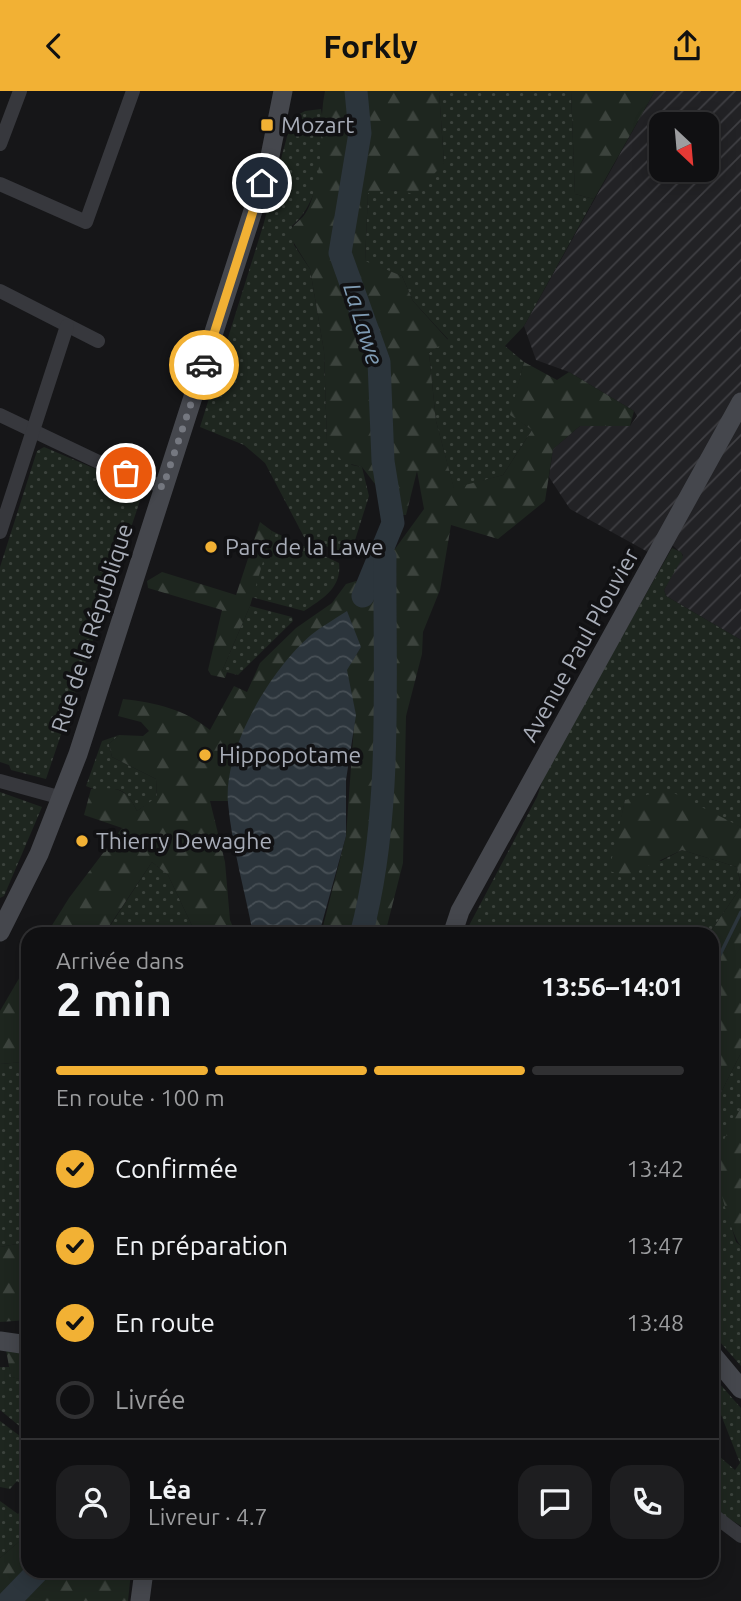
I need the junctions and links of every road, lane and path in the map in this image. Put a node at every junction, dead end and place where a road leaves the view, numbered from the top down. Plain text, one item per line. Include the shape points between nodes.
1 (20, 91) edge
2 (133, 91) edge
3 (283, 91) edge
4 (0, 144) edge
5 (0, 184) edge
6 (0, 291) edge
7 (67, 326) junction
8 (98, 341) dead end
9 (741, 402) edge
10 (0, 415) edge
11 (32, 432) junction
12 (163, 487) junction
13 (0, 532) edge
14 (0, 781) edge
15 (62, 798) junction
16 (460, 911) junction
17 (447, 927) edge
18 (455, 927) edge
19 (0, 932) edge
20 (0, 1341) edge
21 (21, 1344) edge
22 (719, 1362) edge
23 (741, 1389) edge
24 (719, 1519) edge
25 (741, 1536) edge
26 (143, 1578) edge
27 (140, 1601) edge

1 - 4 street
2 - 5 street via 86,222
3 - 12 main road, Rue de la République via 269,161
6 - 7 street
7 - 8 street
7 - 11 street
9 - 16 main road, Avenue Paul Plouvier
10 - 11 street
11 - 12 street
11 - 13 street
12 - 15 main road, Rue de la République
14 - 15 street
15 - 19 main road, Rue de la République via 27,882
16 - 17 main road, Avenue Paul Plouvier
16 - 18 main road, Avenue Paul Plouvier
20 - 21 main road
22 - 23 main road
24 - 25 street
26 - 27 main road

